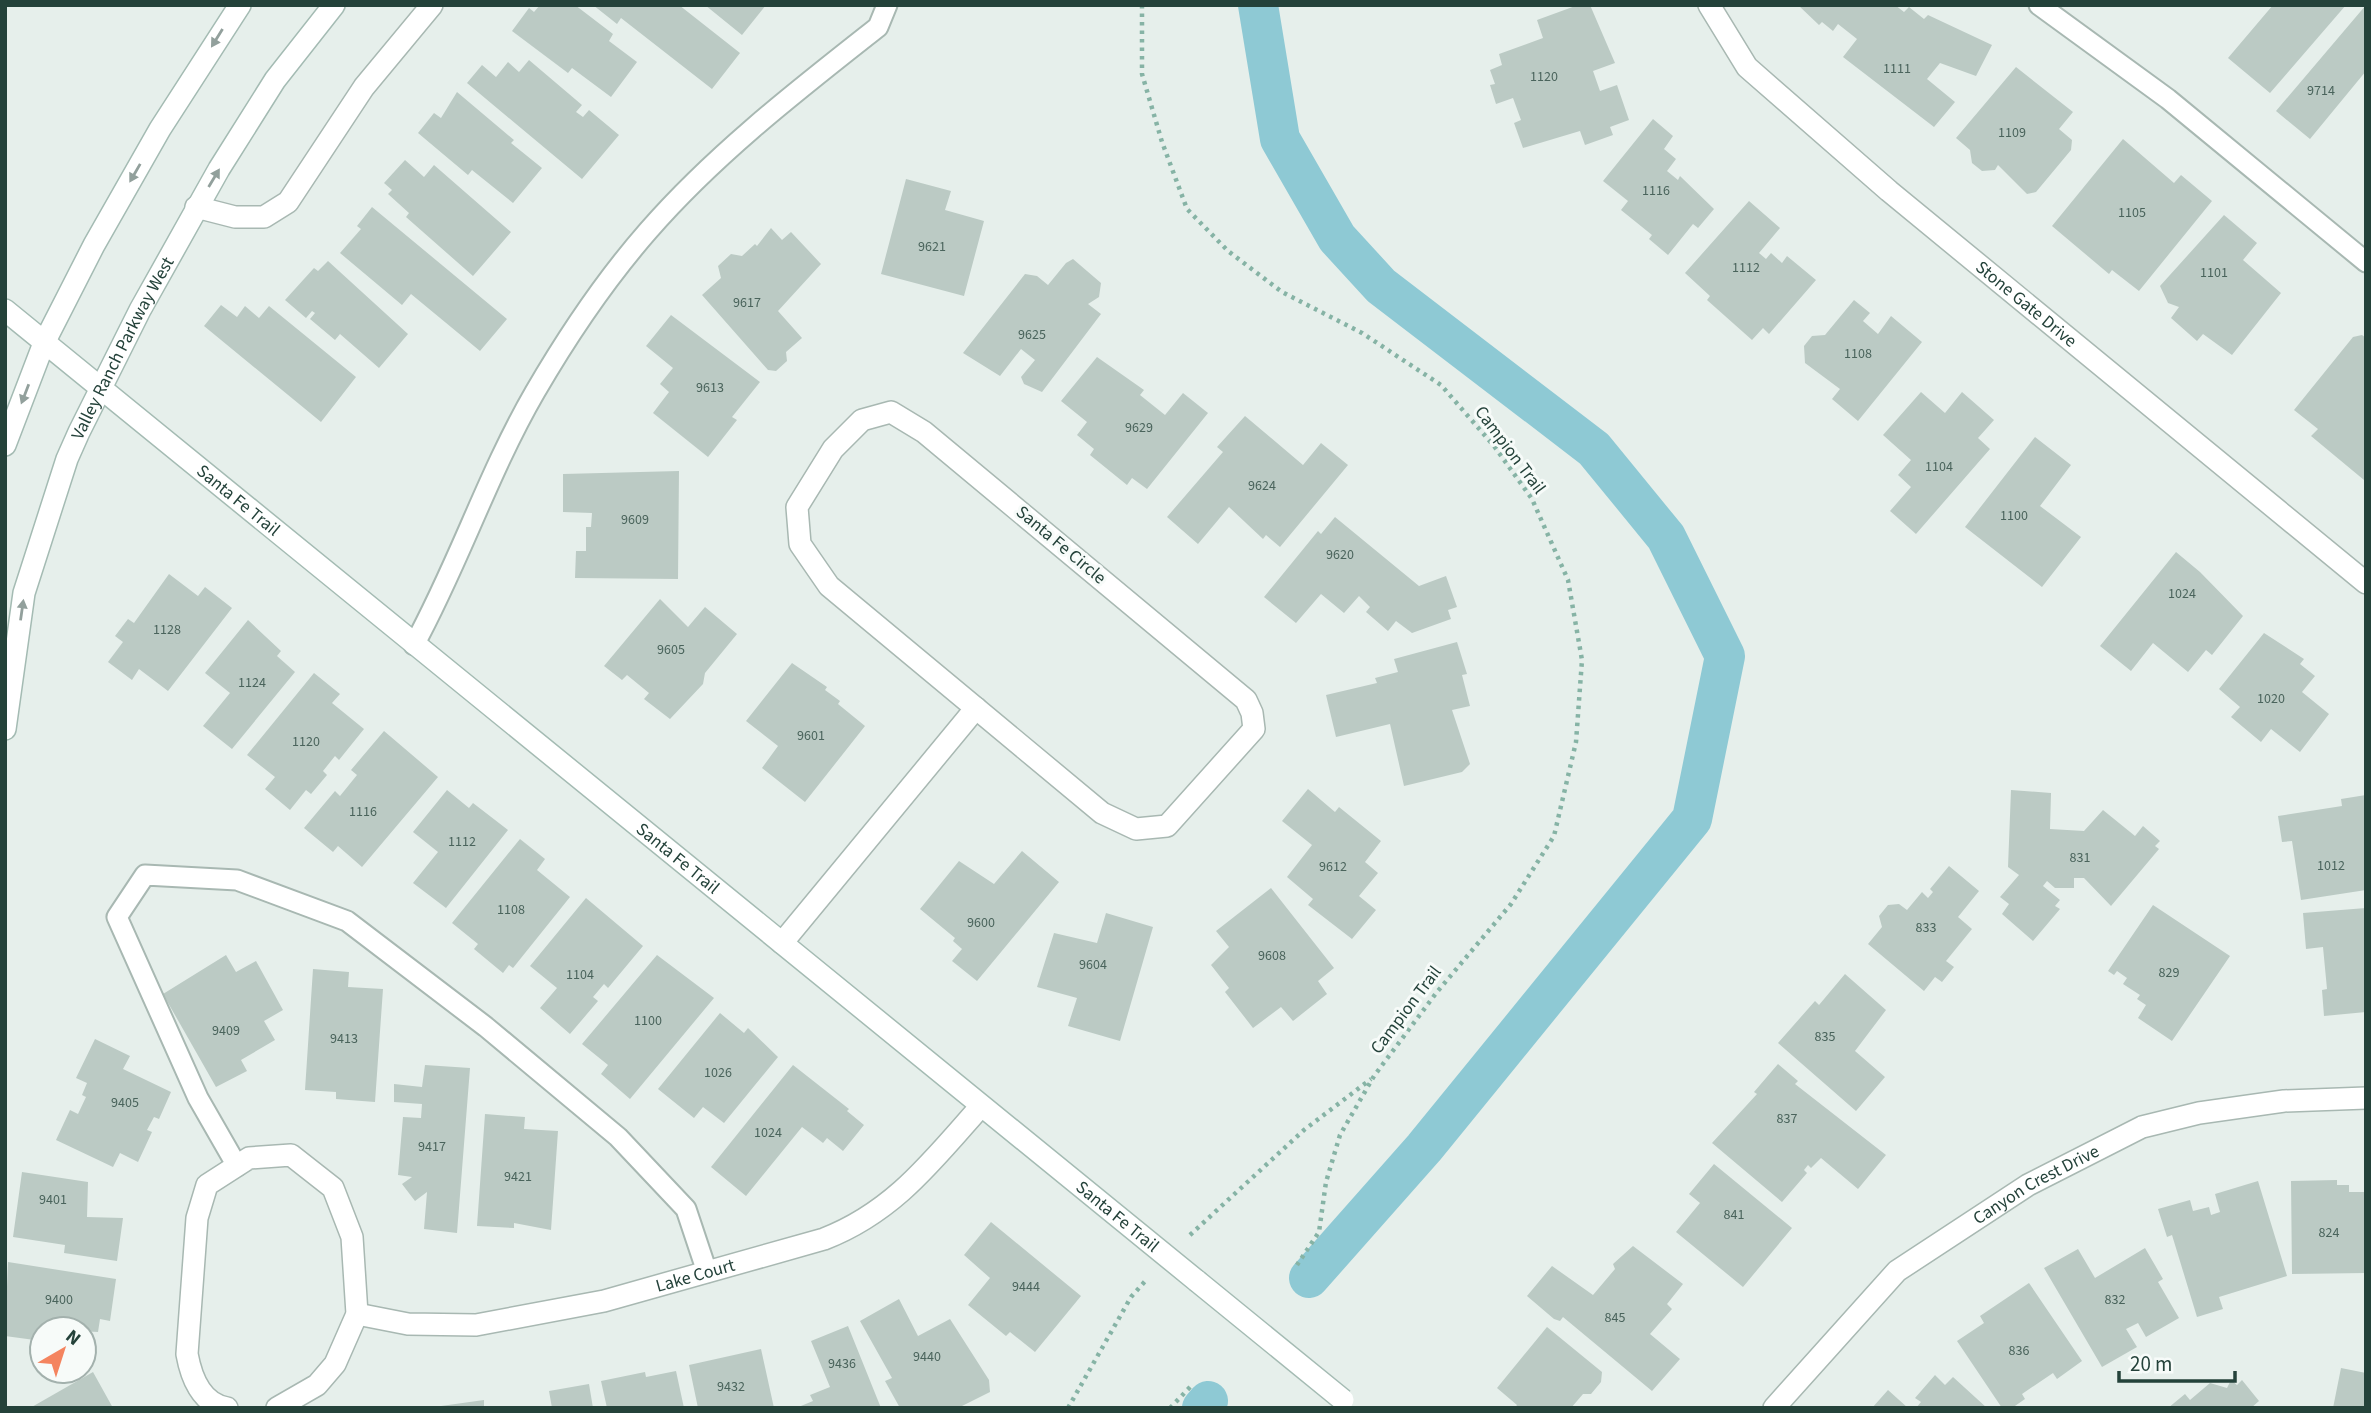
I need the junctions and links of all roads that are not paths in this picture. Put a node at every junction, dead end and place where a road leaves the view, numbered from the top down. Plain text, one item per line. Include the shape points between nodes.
1 (240, 5) edge
2 (334, 5) edge
3 (432, 5) edge
4 (887, 5) edge
5 (1709, 5) edge
6 (2039, 5) edge
7 (196, 207) junction
8 (2366, 262) edge
9 (5, 310) edge
10 (44, 343) junction
11 (99, 388) junction
12 (5, 445) edge
13 (2366, 583) edge
14 (414, 645) junction
15 (976, 708) junction
16 (5, 729) edge
17 (782, 943) junction
18 (2366, 1098) edge
19 (981, 1106) junction
20 (237, 1166) junction
21 (708, 1272) junction
22 (357, 1314) junction
23 (1347, 1404) edge
24 (227, 1408) edge
25 (277, 1408) edge
26 (1774, 1408) edge

1 -> 10 street via 160,129
7 -> 2 street, Valley Ranch Parkway West via 275,80
3 - 7 street via 364,87 288,202 264,217 235,217
4 - 14 lane via 878,27 718,161 648,231 610,280 536,391 480,499 442,594
5 - 13 street, Stone Gate Drive via 1747,67 1889,191
6 - 8 lane via 2168,99
7 - 11 street, Valley Ranch Parkway West
9 - 10 street, Santa Fe Trail
10 - 11 street, Santa Fe Trail
10 -> 12 street
11 - 14 street, Santa Fe Trail
16 -> 11 street, Valley Ranch Parkway West via 24,593 67,459
14 - 17 street, Santa Fe Trail
15 - 15 street, Santa Fe Circle via 1102,813 1136,829 1167,826 1254,729 1245,699 924,432 891,412 862,420 833,449 797,507 800,544 829,586
15 - 17 street
17 - 19 street, Santa Fe Trail
18 - 26 street, Canyon Crest Drive via 2284,1101 2199,1113 2142,1127 2028,1185 1897,1271
19 - 21 street, Lake Court via 919,1176 853,1228
19 - 23 street, Santa Fe Trail, bridge
20 - 21 lane via 198,1098 117,917 145,875 237,880 347,921 486,1027 618,1137 686,1209
20 - 22 street via 249,1158 291,1155 333,1188 352,1237
20 - 24 street via 207,1185 197,1218 187,1330 190,1374 216,1406
21 - 22 street, Lake Court via 604,1301 476,1325 408,1324
22 - 25 street via 335,1364 317,1385

